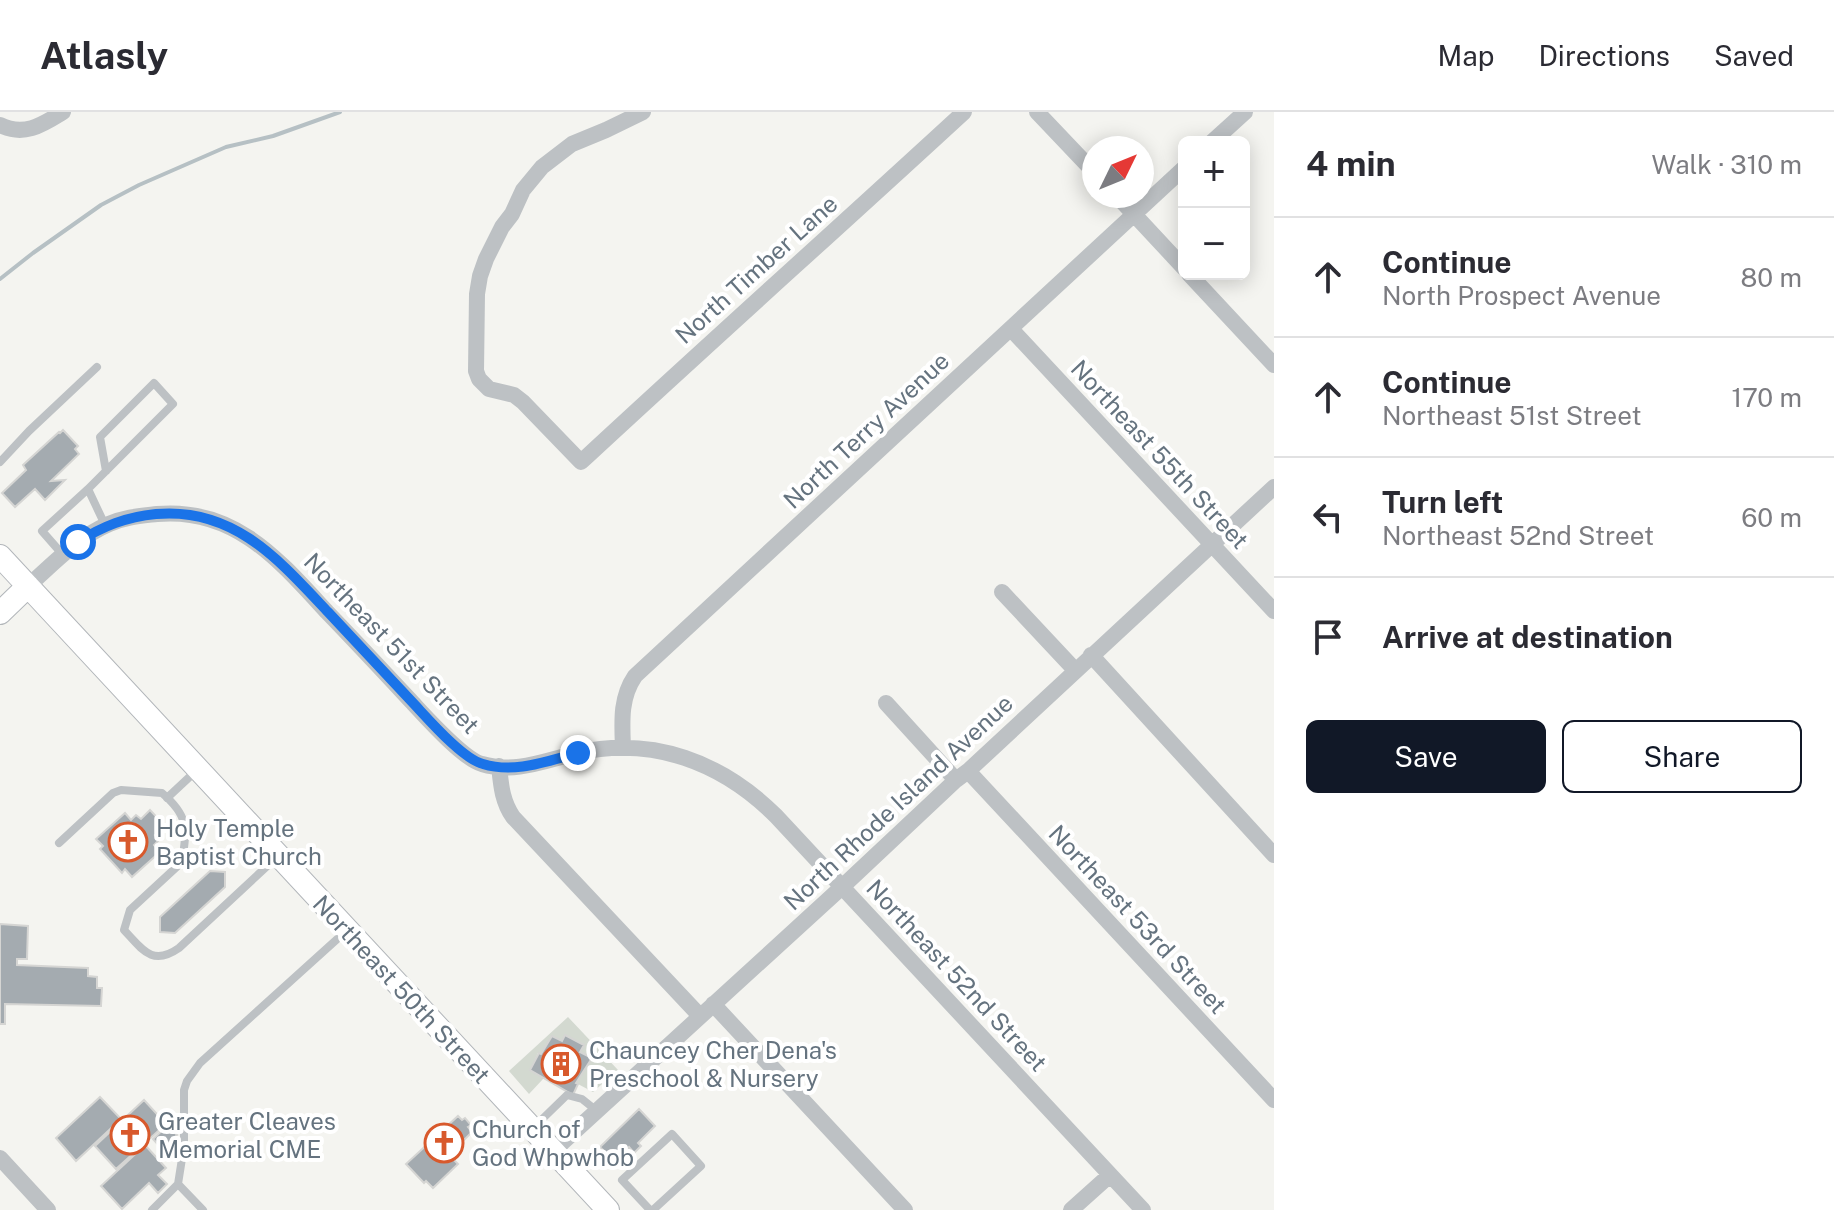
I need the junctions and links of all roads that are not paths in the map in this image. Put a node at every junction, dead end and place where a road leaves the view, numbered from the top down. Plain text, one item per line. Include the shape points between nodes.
1 (63, 112) edge
2 (643, 112) edge
3 (964, 112) edge
4 (1037, 112) edge
5 (1245, 112) edge
6 (0, 125) edge
7 (1219, 136) edge
8 (1082, 159) edge
9 (1178, 174) edge
10 (1128, 208) edge
11 (1134, 215) junction
12 (1178, 262) edge
13 (1195, 280) edge
14 (1011, 329) junction
15 (1274, 365) edge
16 (97, 367) dead end
17 (0, 462) edge
18 (106, 471) junction
19 (1274, 487) edge
20 (88, 489) junction
21 (105, 526) junction
22 (1212, 545) junction
23 (63, 555) junction
24 (0, 556) edge
25 (28, 586) junction
26 (1002, 592) dead end
27 (1274, 611) edge
28 (0, 613) edge
29 (1091, 655) junction
30 (1075, 670) junction
31 (886, 703) dead end
32 (623, 748) junction
33 (499, 766) junction
34 (198, 770) junction
35 (962, 775) junction
36 (167, 798) junction
37 (59, 843) dead end
38 (1274, 855) edge
39 (278, 856) junction
40 (842, 887) junction
41 (347, 930) junction
42 (706, 1010) junction
43 (1274, 1100) edge
44 (597, 1111) junction
45 (532, 1129) junction
46 (553, 1151) junction
47 (0, 1158) edge
48 (1110, 1175) junction
49 (178, 1184) junction
50 (195, 1202) junction
51 (153, 1209) edge
52 (48, 1210) edge
53 (187, 1210) edge
54 (203, 1210) edge
55 (608, 1210) edge
56 (652, 1210) edge
57 (905, 1210) edge
58 (1071, 1210) edge
59 (1143, 1210) edge

1 - 6 street via 32,129
2 - 3 street, North Timber Lane via 572,144 542,167 493,242 480,276 475,364 479,379 489,389 514,395 581,462
4 - 8 street
5 - 7 street
9 - 11 street, North Terry Avenue
10 - 11 street
11 - 12 street
11 - 14 street, North Terry Avenue
13 - 15 street
14 - 22 street, Northeast 55th Street
14 - 32 street, North Terry Avenue via 635,676 624,696
16 - 17 lane
18 - 18 lane via 173,404 154,383 100,437
18 - 20 lane
19 - 22 street, North Rhode Island Avenue
20 - 21 lane
20 - 23 lane via 42,531
21 - 23 street, Northeast 51st Street
21 - 33 street, Northeast 51st Street via 130,517 177,512 246,535 279,560 435,727 471,758
22 - 27 street, Northeast 55th Street
22 - 29 street, North Rhode Island Avenue
23 - 25 street, Northeast 51st Street
24 - 25 street, Northeast 50th Street
25 - 28 street
25 - 34 street, Northeast 50th Street
26 - 30 street
29 - 30 street, North Rhode Island Avenue
29 - 38 street
30 - 35 street, North Rhode Island Avenue
31 - 35 street, Northeast 53rd Street
32 - 33 street, Northeast 52nd Street via 526,767
32 - 40 street, Northeast 52nd Street via 674,754 743,786
33 - 42 street via 503,798 513,817
34 - 36 lane
34 - 39 street, Northeast 50th Street
35 - 40 street, North Rhode Island Avenue
35 - 43 street, Northeast 53rd Street
36 - 37 lane via 157,792 117,791
36 - 39 lane via 184,817 182,862 130,910 124,930 145,952 163,956 179,948
39 - 41 street, Northeast 50th Street
40 - 42 street, North Rhode Island Avenue
40 - 48 street, Northeast 52nd Street
41 - 45 street, Northeast 50th Street
41 - 49 lane via 192,1073 184,1090
42 - 44 street, North Rhode Island Avenue
42 - 57 street
44 - 45 lane via 567,1095
44 - 46 street, North Rhode Island Avenue
45 - 46 street, Northeast 50th Street
46 - 55 street, Northeast 50th Street
47 - 52 street
48 - 58 street
48 - 59 street, Northeast 52nd Street
49 - 50 lane
49 - 51 lane
50 - 53 lane
50 - 54 lane
56 - 56 lane via 701,1166 672,1134 622,1180

